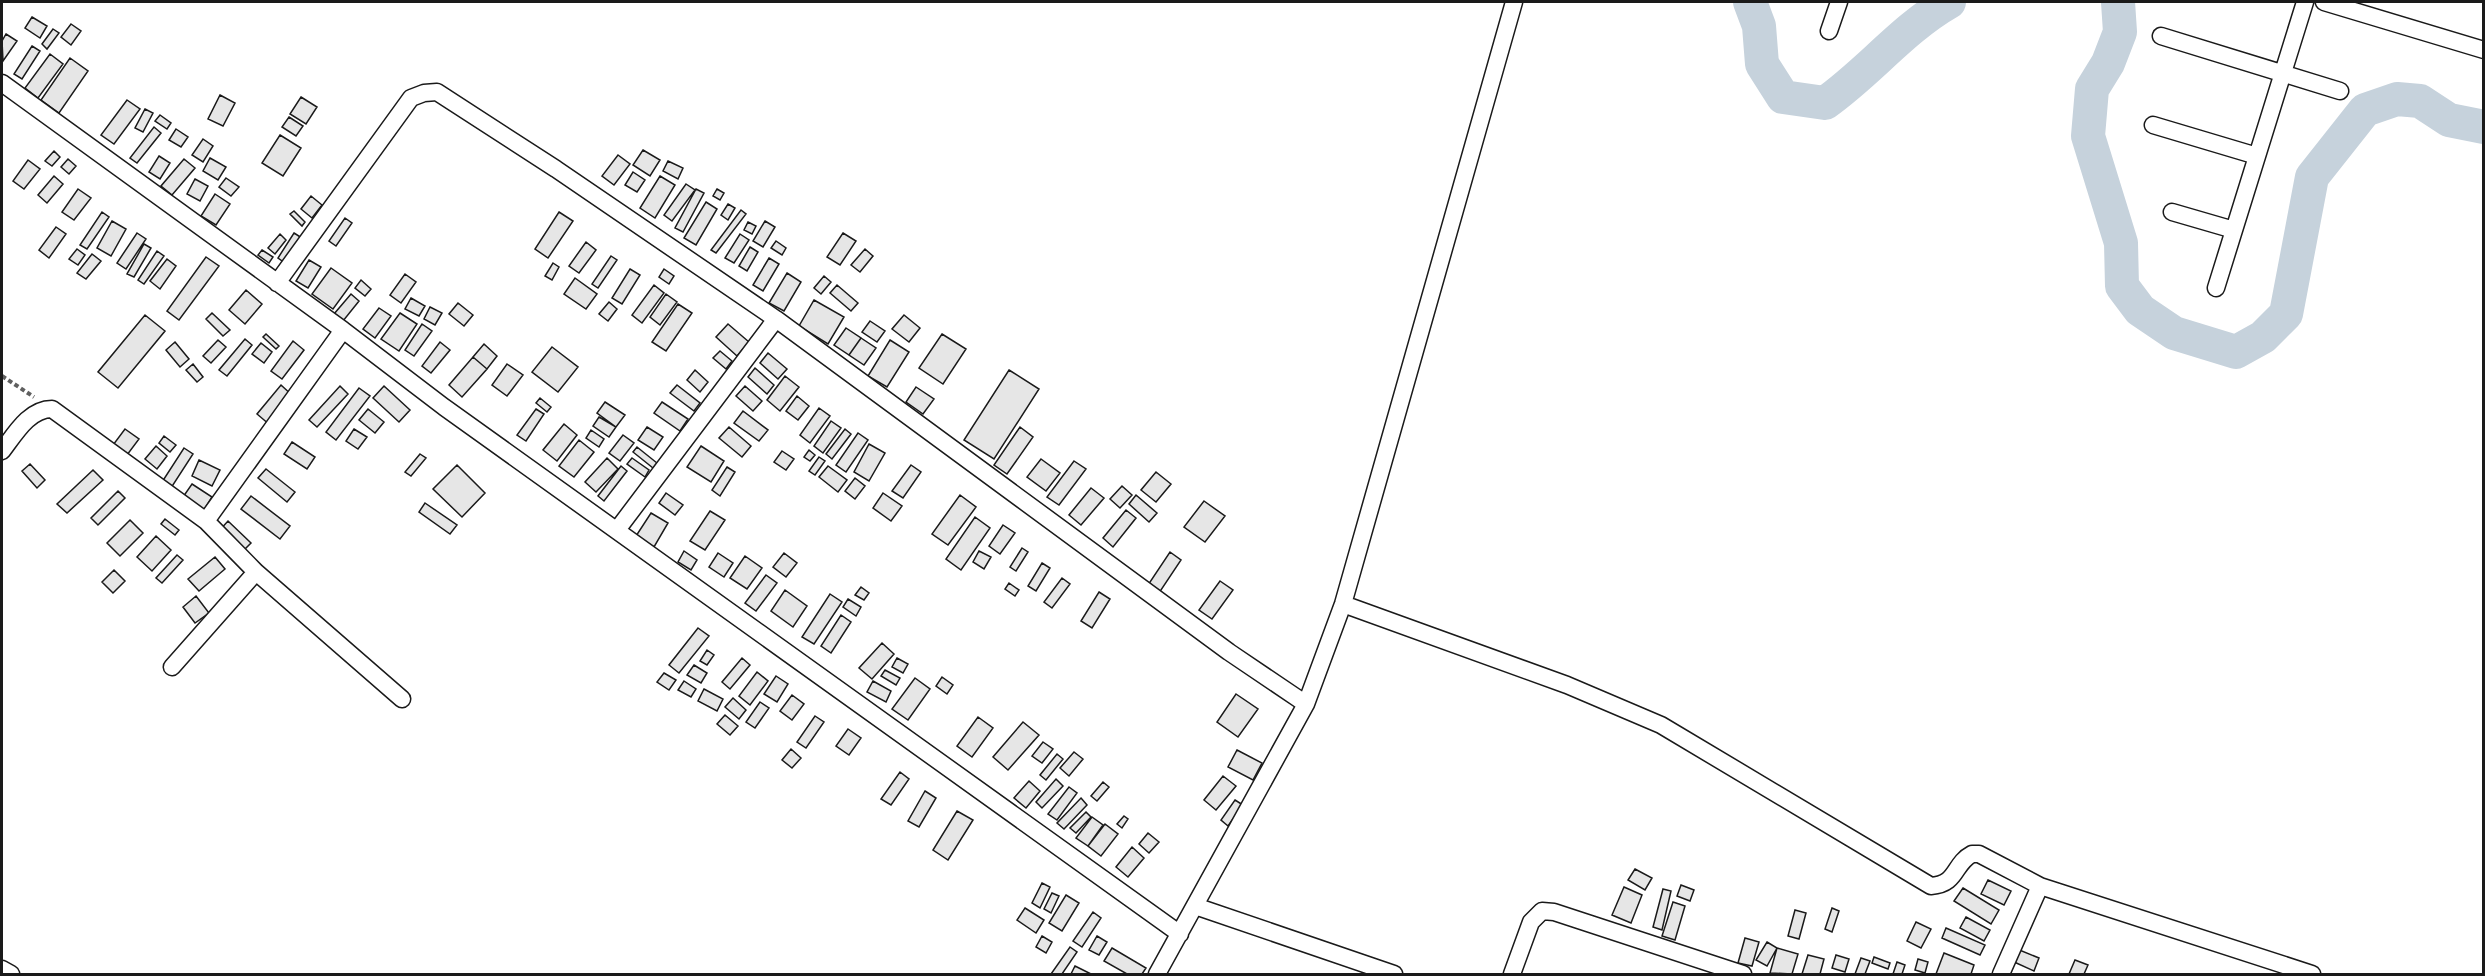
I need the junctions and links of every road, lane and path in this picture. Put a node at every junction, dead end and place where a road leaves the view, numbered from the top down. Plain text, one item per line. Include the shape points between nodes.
1 (1514, 2) edge
2 (1839, 2) edge
3 (2305, 2) edge
4 (2324, 2) edge
5 (1829, 31) dead end
6 (2161, 36) dead end
7 (2484, 50) edge
8 (2283, 74) junction
9 (2, 83) edge
10 (2340, 91) dead end
11 (2153, 124) dead end
12 (2257, 156) junction
13 (2172, 212) dead end
14 (2234, 230) junction
15 (277, 283) junction
16 (2216, 288) dead end
17 (776, 319) junction
18 (343, 330) junction
19 (2, 376) edge
20 (52, 409) junction
21 (2, 451) edge
22 (206, 521) junction
23 (617, 530) junction
24 (255, 572) junction
25 (1343, 604) junction
26 (172, 667) dead end
27 (402, 699) dead end
28 (1306, 704) junction
29 (2040, 886) junction
30 (1195, 906) junction
31 (1180, 934) junction
32 (2, 969) edge
33 (11, 975) edge
34 (1157, 975) edge
35 (1394, 975) edge
36 (1512, 975) edge
37 (1743, 975) edge
38 (2001, 975) edge
39 (2312, 975) edge

1 - 25 street
2 - 5 street
3 - 8 street
4 - 7 street
6 - 8 street
8 - 10 street
8 - 12 street
9 - 15 street
11 - 12 street
12 - 14 street
13 - 14 street
14 - 16 street
15 - 17 street via 411,98 437,92
15 - 18 street
17 - 23 street
17 - 28 street via 1229,652
18 - 22 street
18 - 23 street
19 - 20 path
20 - 21 street via 33,414
20 - 22 street
22 - 24 street
23 - 31 street
24 - 26 street
24 - 27 street
25 - 28 street
25 - 29 street via 1567,685 1661,725 1931,886 1950,880 1972,854
28 - 30 street
29 - 38 street
29 - 39 street
30 - 31 street
30 - 35 street
31 - 34 street
32 - 33 street
36 - 37 street via 1531,922 1542,911

